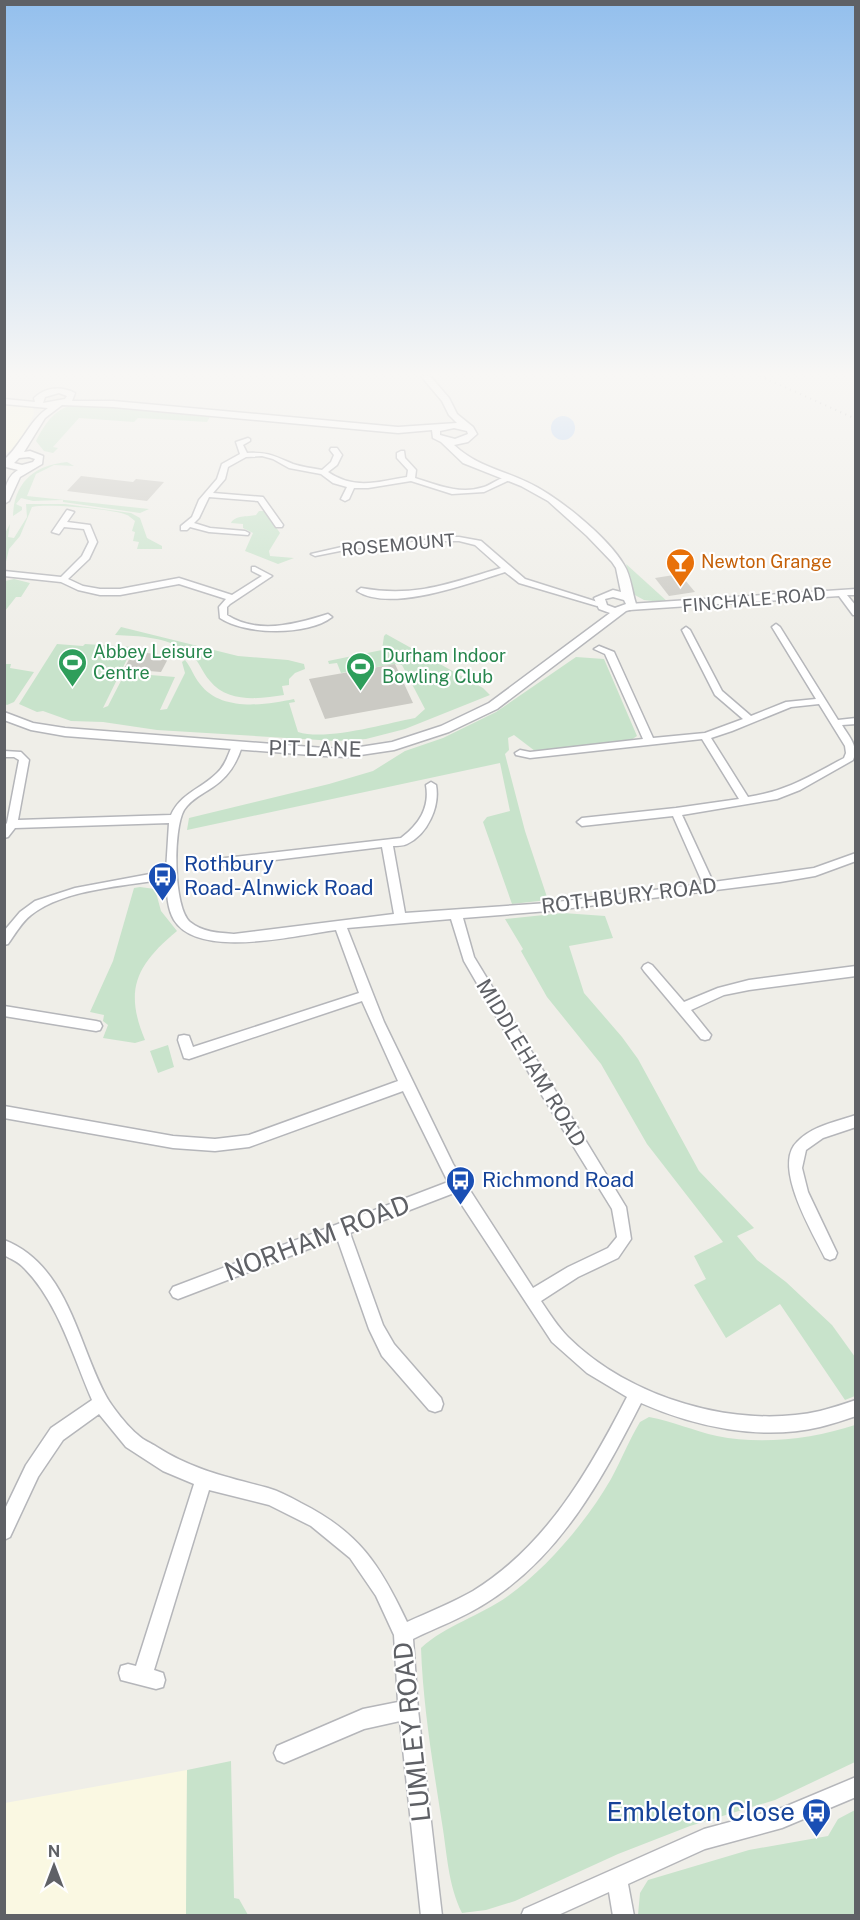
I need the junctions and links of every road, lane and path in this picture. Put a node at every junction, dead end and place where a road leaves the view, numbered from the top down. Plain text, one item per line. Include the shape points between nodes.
1 (10, 466) edge
2 (32, 466) edge
3 (225, 466) edge
4 (291, 466) edge
5 (331, 466) edge
6 (409, 466) edge
7 (480, 466) edge
8 (14, 471) junction
9 (323, 472) junction
10 (510, 478) junction
11 (411, 479) junction
12 (351, 486) junction
13 (270, 494) dead end
14 (207, 495) junction
15 (260, 499) junction
16 (345, 499) dead end
17 (4, 501) edge
18 (70, 512) dead end
19 (62, 524) junction
20 (279, 525) dead end
21 (56, 532) dead end
22 (245, 532) dead end
23 (315, 554) dead end
24 (255, 569) dead end
25 (507, 569) junction
26 (7, 574) edge
27 (63, 580) junction
28 (622, 580) junction
29 (361, 591) dead end
30 (855, 592) edge
31 (841, 593) junction
32 (408, 596) junction
33 (231, 598) junction
34 (603, 600) junction
35 (627, 604) junction
36 (408, 606) dead end
37 (855, 613) edge
38 (326, 620) dead end
39 (601, 625) junction
40 (776, 627) dead end
41 (686, 630) dead end
42 (599, 649) dead end
43 (820, 701) junction
44 (4, 716) edge
45 (749, 720) junction
46 (855, 721) edge
47 (835, 723) junction
48 (31, 726) junction
49 (4, 727) edge
50 (705, 736) junction
51 (650, 743) junction
52 (237, 746) junction
53 (520, 753) dead end
54 (4, 754) edge
55 (431, 785) dead end
56 (746, 802) junction
57 (676, 812) junction
58 (176, 819) junction
59 (582, 822) dead end
60 (12, 824) junction
61 (4, 834) edge
62 (387, 845) junction
63 (216, 862) dead end
64 (853, 862) edge
65 (172, 874) junction
66 (710, 886) junction
67 (456, 915) junction
68 (400, 918) junction
69 (339, 925) junction
70 (4, 941) edge
71 (648, 968) dead end
72 (855, 971) edge
73 (366, 995) junction
74 (682, 1008) junction
75 (4, 1011) edge
76 (96, 1026) dead end
77 (705, 1035) dead end
78 (184, 1040) dead end
79 (406, 1084) junction
80 (4, 1112) edge
81 (855, 1121) edge
82 (457, 1185) junction
83 (341, 1229) junction
84 (4, 1247) edge
85 (830, 1252) dead end
86 (178, 1292) dead end
87 (531, 1298) junction
88 (637, 1393) junction
89 (100, 1403) junction
90 (435, 1404) dead end
91 (855, 1408) edge
92 (204, 1480) junction
93 (4, 1531) edge
94 (403, 1634) junction
95 (142, 1676) dead end
96 (408, 1710) junction
97 (284, 1753) dead end
98 (855, 1786) edge
99 (616, 1877) junction
100 (432, 1916) edge
101 (531, 1916) edge
102 (624, 1916) edge

1 - 8 street
2 - 8 street
3 - 14 street via 221,479
4 - 9 street
5 - 9 street
6 - 11 street
7 - 10 street
8 - 17 street
9 - 12 street
10 - 11 street via 491,488 464,492 442,490
10 - 28 street via 550,499 591,534 616,560
11 - 12 street
12 - 16 street
13 - 15 street
14 - 15 street
14 - 22 street via 187,526
15 - 20 street
18 - 19 street
19 - 21 street
19 - 27 street via 87,527 93,542 86,557
23 - 25 street, ROSEMOUNT via 355,546 401,546 459,539 488,549
24 - 33 street via 268,576
25 - 32 street via 438,592
25 - 34 street, ROSEMOUNT via 531,585
26 - 27 street
27 - 33 street via 90,591 110,593 179,581
28 - 34 street
28 - 35 street
29 - 32 street
30 - 31 street, FINCHALE ROAD
31 - 35 street, FINCHALE ROAD via 653,606
31 - 37 street
32 - 36 street
33 - 38 street via 223,607 223,616 238,626 289,627
34 - 35 street
34 - 35 street
34 - 39 street
35 - 39 street, PIT LANE
39 - 52 street, PIT LANE via 493,706 425,737 347,753
40 - 43 street
41 - 45 street via 718,693
42 - 51 street via 609,652
43 - 45 street via 789,704
43 - 47 street
44 - 48 street
45 - 50 street
46 - 47 street
47 - 56 street via 850,746 848,760 796,788
48 - 49 street
48 - 52 street, PIT LANE
50 - 51 street
50 - 56 street
51 - 53 street
52 - 58 street via 226,770 189,798
54 - 60 street via 13,753 24,760
55 - 62 street via 433,803 415,834
56 - 57 street
57 - 59 street
57 - 66 street
58 - 60 street
58 - 65 street, ROTHBURY ROAD
60 - 61 street
62 - 63 street
62 - 68 street
64 - 66 street, ROTHBURY ROAD via 806,873
65 - 69 street, ROTHBURY ROAD via 171,900 176,914 184,924 213,938 234,939
65 - 70 street via 44,902 28,911
66 - 67 street, ROTHBURY ROAD
67 - 68 street, ROTHBURY ROAD
67 - 87 street, MIDDLEHAM ROAD via 468,958 619,1208 623,1224 624,1239 613,1253
68 - 69 street, ROTHBURY ROAD
69 - 73 street
71 - 74 street
72 - 74 street via 749,985
73 - 78 street via 189,1054
73 - 79 street
74 - 77 street
75 - 76 street
79 - 80 street via 249,1141 215,1145 173,1142
79 - 82 street
81 - 85 street via 819,1132 800,1147 795,1168 801,1193
82 - 83 street, NORHAM ROAD
82 - 87 street
83 - 86 street, NORHAM ROAD
83 - 90 street via 388,1350
84 - 89 street, LUMLEY ROAD via 28,1261 47,1284 65,1317
87 - 88 street via 562,1343 603,1376
88 - 91 street via 688,1413 754,1424 793,1423
88 - 94 street via 607,1453 555,1532 520,1568 480,1596
89 - 92 street, LUMLEY ROAD via 132,1441 169,1465
89 - 93 street via 57,1434 32,1471
92 - 94 street, LUMLEY ROAD via 271,1497 317,1520 356,1552 382,1590
92 - 95 street
94 - 96 street, LUMLEY ROAD
96 - 97 street via 363,1719
96 - 100 street, LUMLEY ROAD
98 - 99 street via 782,1818 704,1839
99 - 101 street
99 - 102 street

